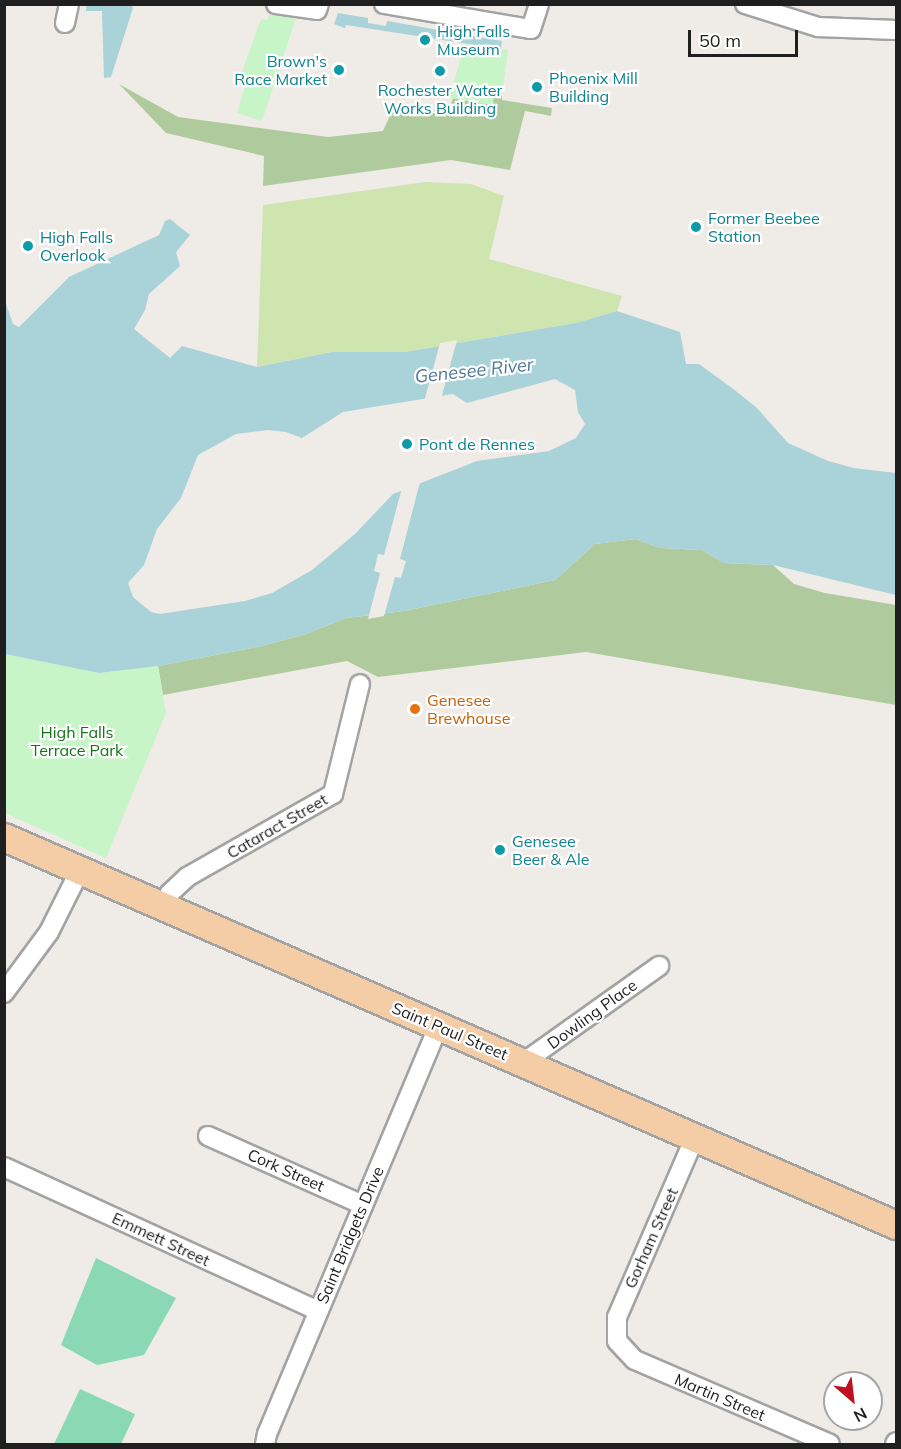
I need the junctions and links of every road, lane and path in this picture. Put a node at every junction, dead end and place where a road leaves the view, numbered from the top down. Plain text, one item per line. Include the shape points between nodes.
1 (69, 4) edge
2 (276, 4) edge
3 (384, 4) edge
4 (539, 4) edge
5 (746, 4) edge
6 (318, 7) edge
7 (782, 10) edge
8 (66, 23) dead end
9 (897, 30) edge
10 (360, 684) dead end
11 (4, 837) edge
12 (80, 870) junction
13 (163, 906) junction
14 (659, 966) dead end
15 (4, 993) edge
16 (438, 1027) junction
17 (524, 1062) junction
18 (208, 1136) dead end
19 (695, 1137) junction
20 (4, 1167) edge
21 (363, 1205) junction
22 (897, 1225) edge
23 (318, 1311) junction
24 (617, 1341) joint
25 (265, 1444) edge
26 (830, 1444) edge

1 - 8 street
2 - 6 street
3 - 4 street via 531,29
5 - 7 street
7 - 9 street via 825,28
10 - 13 street, Cataract Street via 333,794 187,878 170,893
11 - 12 main road, Saint Paul Street
12 - 13 main road, Saint Paul Street
12 - 15 street via 50,932
13 - 16 main road, Saint Paul Street
14 - 17 street, Dowling Place
16 - 17 main road, Saint Paul Street
16 - 21 street, Saint Bridgets Drive
17 - 19 main road, Saint Paul Street
18 - 21 street, Cork Street
19 - 22 main road, Saint Paul Street
19 - 24 street, Gorham Street via 617,1317
20 - 23 street, Emmett Street
21 - 23 street, Saint Bridgets Drive
23 - 25 street, Saint Bridgets Drive
24 - 26 street, Martin Street via 635,1360

